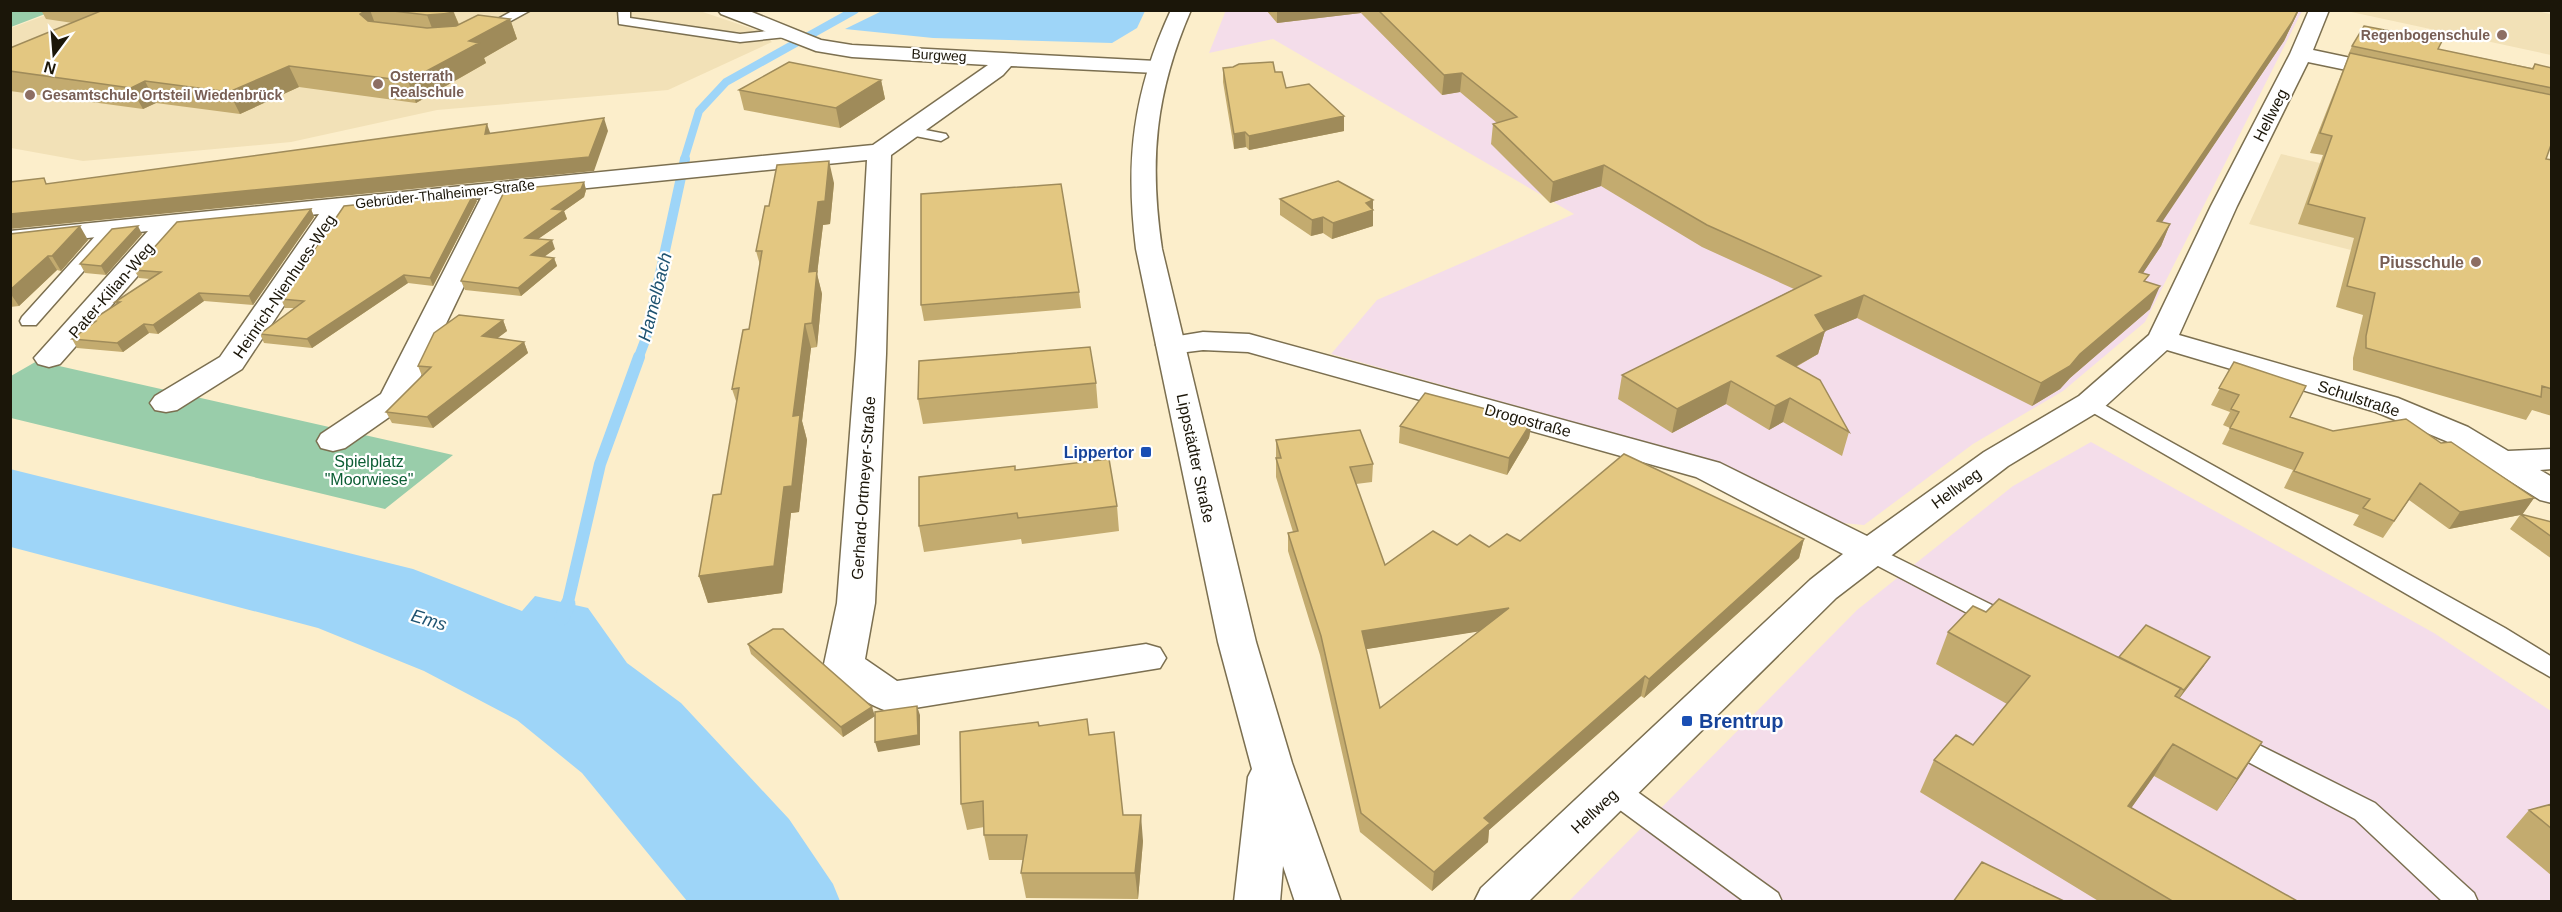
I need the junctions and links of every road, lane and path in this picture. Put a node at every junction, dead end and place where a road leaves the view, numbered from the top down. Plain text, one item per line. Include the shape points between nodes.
1 (525, 10) edge
2 (624, 10) edge
3 (728, 10) edge
4 (1181, 10) edge
5 (2319, 10) edge
6 (788, 35) junction
7 (468, 38) edge
8 (2301, 54) junction
9 (1005, 58) junction
10 (1156, 67) junction
11 (2414, 78) edge
12 (910, 131) junction
13 (941, 137) dead end
14 (879, 152) junction
15 (498, 189) junction
16 (338, 205) junction
17 (172, 221) junction
18 (113, 227) junction
19 (11, 240) edge
20 (28, 321) dead end
21 (2162, 339) junction
22 (1171, 345) junction
23 (49, 358) dead end
24 (166, 403) dead end
25 (2090, 403) junction
26 (333, 441) dead end
27 (2552, 459) edge
28 (2505, 461) junction
29 (2552, 492) edge
30 (1869, 552) junction
31 (2016, 629) edge
32 (1146, 658) dead end
33 (2552, 669) edge
34 (2206, 728) edge
35 (1271, 763) junction
36 (1615, 791) junction
37 (1257, 902) edge
38 (1317, 902) edge
39 (1497, 902) edge
40 (1768, 902) edge
41 (2464, 902) edge

1 - 7 lane
2 - 6 lane via 624,21 740,38
3 - 6 street, Burgweg
4 - 10 street, Lippstädter Straße
5 - 8 street, Hellweg
6 - 9 street, Burgweg via 852,51
8 - 11 street
8 - 21 street, Hellweg
9 - 10 street, Burgweg
9 - 12 street via 995,70
10 - 22 street, Lippstädter Straße via 1145,111 1142,209
12 - 13 lane
12 - 14 street
14 - 15 street, Gebrüder-Thalheimer-Straße
14 - 32 street, Gerhard-Ortmeyer-Straße via 856,603 844,664 890,697
15 - 16 street, Gebrüder-Thalheimer-Straße
15 - 26 street via 394,399
16 - 17 street, Gebrüder-Thalheimer-Straße
16 - 24 street, Heinrich-Nienhues-Weg via 231,363
17 - 18 street, Gebrüder-Thalheimer-Straße
17 - 23 street, Pater-Kilian-Weg
18 - 19 street, Gebrüder-Thalheimer-Straße
18 - 20 lane
21 - 25 street, Hellweg
21 - 28 street, Schulstraße via 2387,405 2457,434
22 - 30 street, Drogostraße via 1203,341 1249,343 1708,470
22 - 35 street, Lippstädter Straße via 1237,642
25 - 30 street, Hellweg via 1996,459
25 - 33 lane
27 - 28 street
28 - 29 street, Schulstraße
30 - 31 lane
30 - 36 street, Hellweg via 1823,589
34 - 41 lane via 2365,811
35 - 37 street
35 - 38 street, Lippstädter Straße
36 - 39 street, Hellweg
36 - 40 lane

